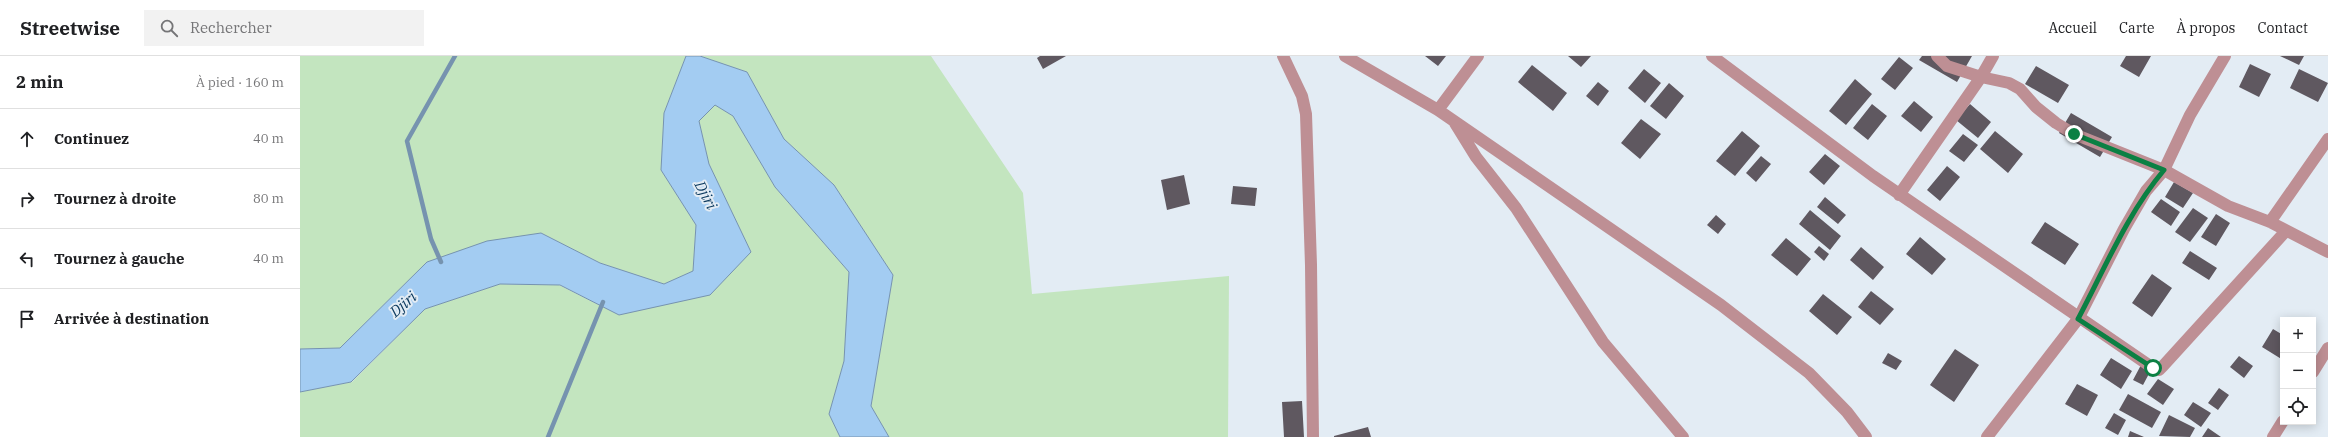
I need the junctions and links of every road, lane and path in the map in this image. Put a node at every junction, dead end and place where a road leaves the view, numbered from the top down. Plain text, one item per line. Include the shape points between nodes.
1 (1284, 56) edge
2 (1345, 56) edge
3 (1478, 56) edge
4 (1712, 56) edge
5 (1937, 56) edge
6 (1993, 56) edge
7 (2225, 56) edge
8 (1981, 77) junction
9 (1438, 110) junction
10 (1453, 120) junction
11 (2328, 139) edge
12 (2164, 170) junction
13 (1899, 195) junction
14 (2270, 222) junction
15 (2285, 232) junction
16 (2328, 252) edge
17 (2078, 319) junction
18 (2328, 348) edge
19 (2316, 367) edge
20 (2280, 425) edge
21 (1313, 437) edge
22 (1684, 437) edge
23 (1866, 437) edge
24 (1987, 437) edge
25 (2273, 437) edge

1 - 21 street via 1302,96 1306,114
2 - 9 street
3 - 9 street
4 - 13 street
5 - 8 street via 1947,66
6 - 8 street
7 - 12 street via 2190,115
8 - 12 street via 2014,86 2036,107 2074,134
8 - 13 street
9 - 10 street
10 - 22 street via 1463,138 1516,208 1603,342
10 - 23 street via 1721,305 1803,368 1847,412
11 - 14 street
12 - 14 street via 2228,206
12 - 17 street via 2146,192 2124,229
13 - 17 street
14 - 15 street
15 - 16 street
15 - 17 street via 2159,370
17 - 24 street
18 - 19 street
20 - 25 street

